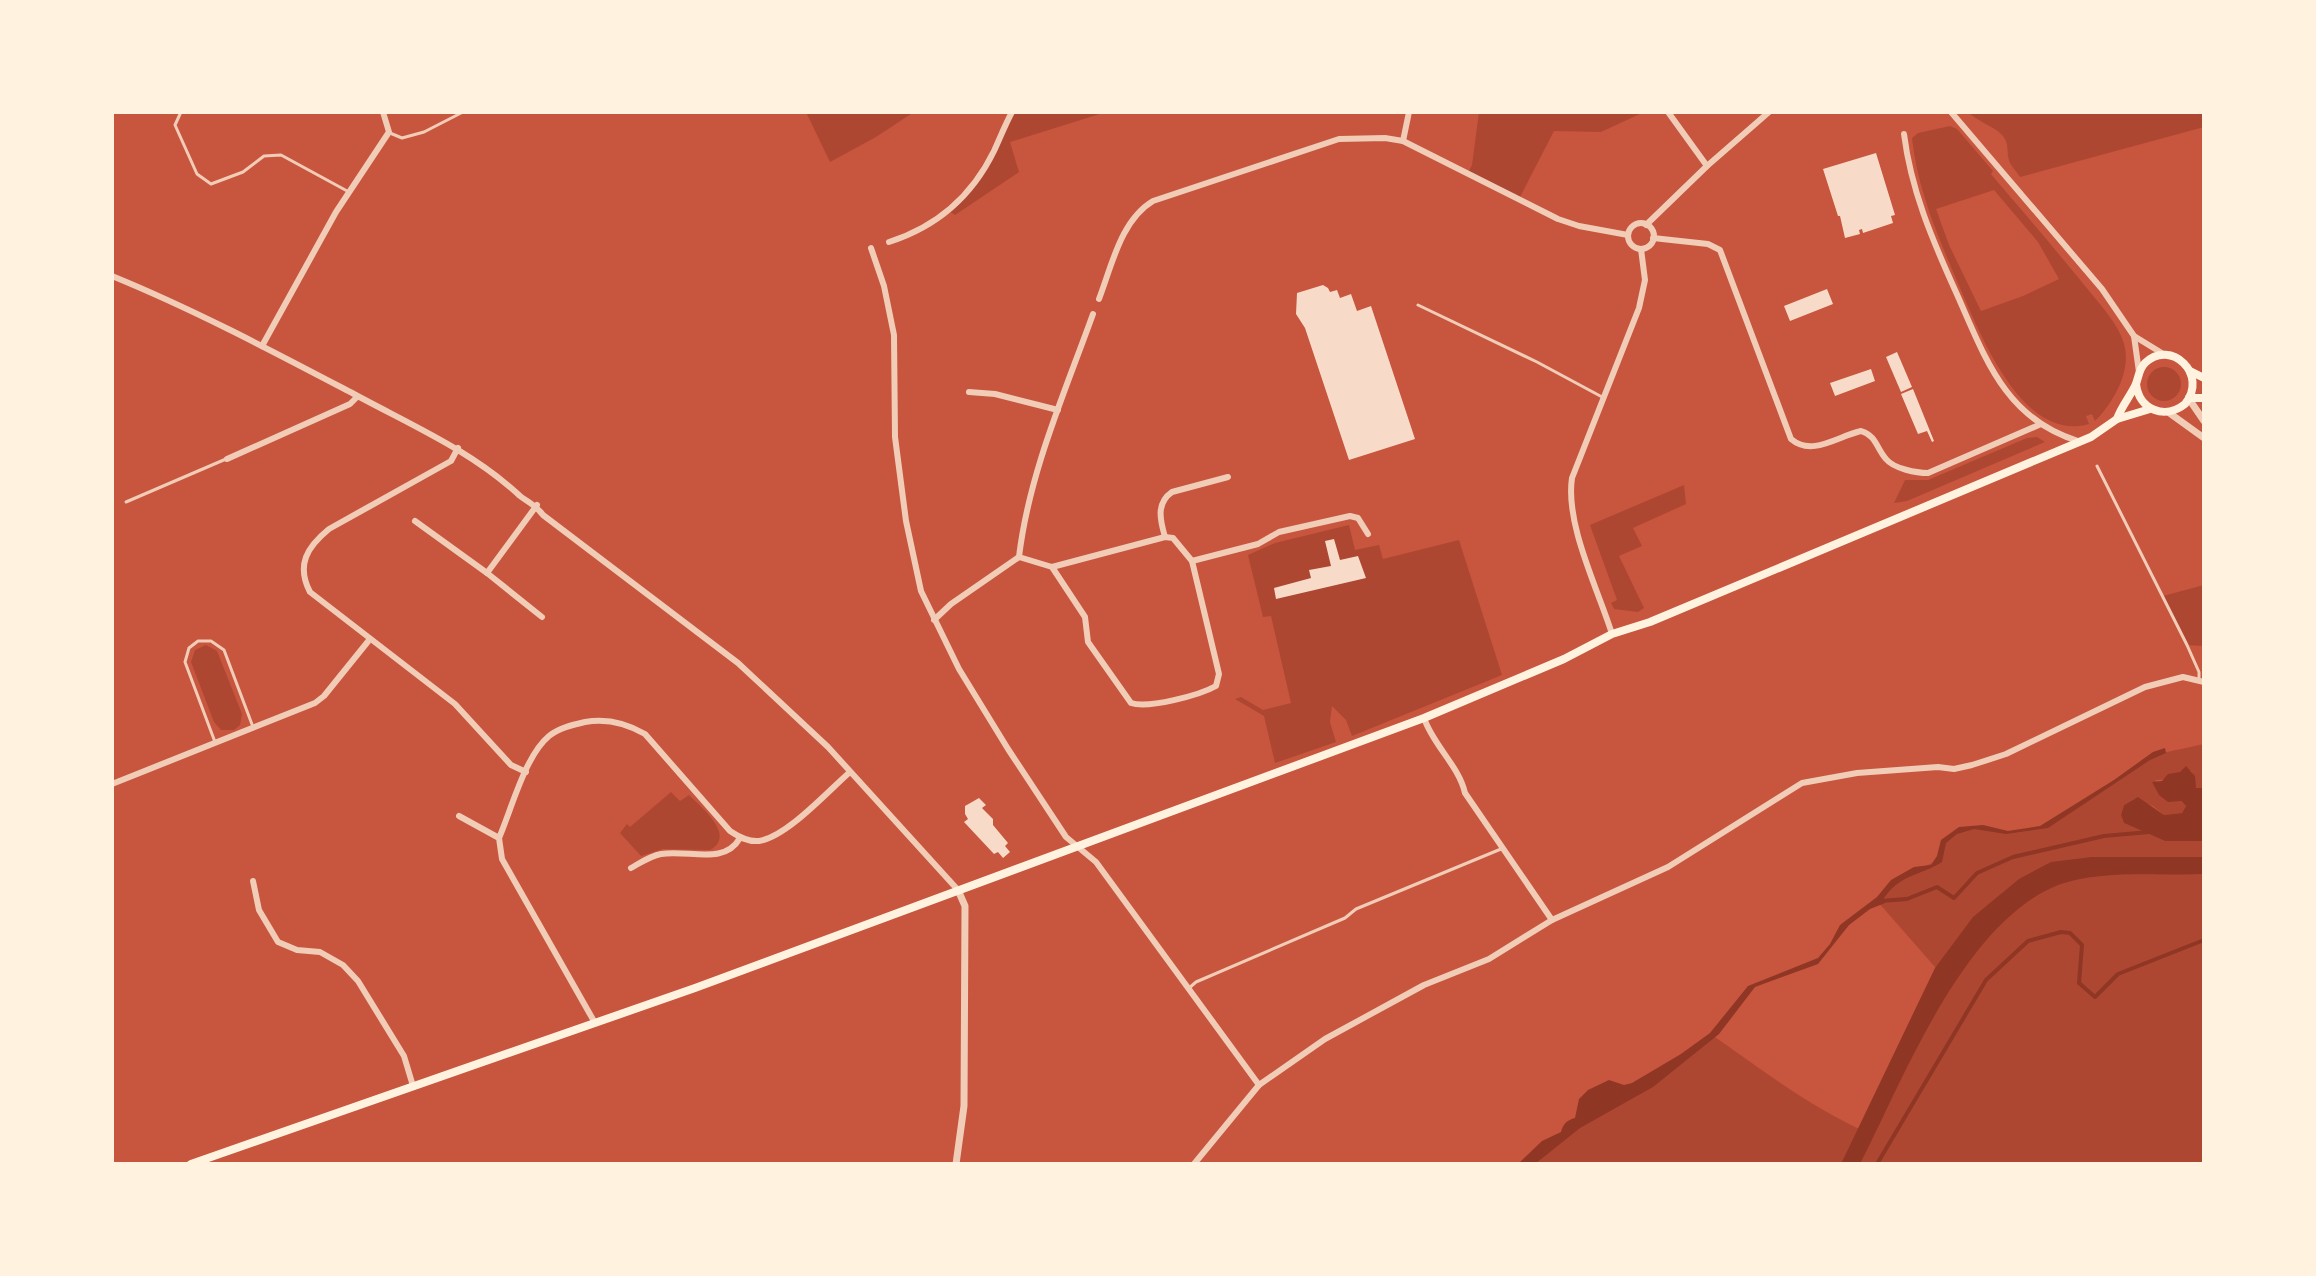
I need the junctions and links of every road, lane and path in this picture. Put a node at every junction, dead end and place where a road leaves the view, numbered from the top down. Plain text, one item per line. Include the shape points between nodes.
1 (181, 112) edge
2 (383, 112) edge
3 (463, 112) edge
4 (1012, 112) edge
5 (1409, 112) edge
6 (1668, 112) edge
7 (1769, 112) edge
8 (1951, 112) edge
9 (389, 132) junction
10 (1904, 134) dead end
11 (1403, 141) junction
12 (1707, 166) junction
13 (349, 192) junction
14 (1646, 225) junction
15 (1628, 235) junction
16 (1653, 238) junction
17 (889, 242) dead end
18 (871, 248) dead end
19 (1641, 249) junction
20 (112, 276) edge
21 (1099, 299) dead end
22 (1418, 305) dead end
23 (1093, 314) dead end
24 (2134, 336) junction
25 (262, 346) junction
26 (2165, 355) junction
27 (2190, 370) junction
28 (2139, 372) junction
29 (2204, 378) edge
30 (2136, 384) junction
31 (969, 392) dead end
32 (357, 397) junction
33 (1605, 398) junction
34 (2189, 398) junction
35 (2204, 398) edge
36 (2150, 409) junction
37 (1058, 410) junction
38 (2168, 412) junction
39 (2117, 419) junction
40 (2204, 421) edge
41 (2041, 424) junction
42 (2204, 438) edge
43 (2080, 442) junction
44 (458, 448) junction
45 (227, 459) joint
46 (2097, 466) dead end
47 (1228, 477) dead end
48 (126, 502) dead end
49 (537, 505) junction
50 (415, 521) dead end
51 (1368, 534) dead end
52 (1165, 537) junction
53 (1019, 557) junction
54 (1192, 561) junction
55 (1052, 567) junction
56 (487, 573) junction
57 (542, 617) dead end
58 (934, 620) junction
59 (1612, 634) junction
60 (370, 639) junction
61 (2202, 681) edge
62 (1424, 718) junction
63 (253, 727) junction
64 (215, 742) junction
65 (526, 772) junction
66 (850, 772) junction
67 (112, 784) edge
68 (459, 816) dead end
69 (499, 838) junction
70 (740, 838) junction
71 (1078, 846) junction
72 (1502, 848) junction
73 (631, 868) dead end
74 (253, 881) dead end
75 (958, 890) junction
76 (1552, 920) junction
77 (1188, 989) junction
78 (595, 1023) junction
79 (1259, 1085) junction
80 (413, 1086) junction
81 (191, 1164) edge
82 (956, 1164) edge
83 (1194, 1164) edge

1 - 13 lane via 175,125 197,174 211,184 243,172 264,156 281,155
2 - 9 street
3 - 9 lane via 402,138
4 - 17 street via 973,186 949,211
5 - 11 street
6 - 12 street
7 - 12 street
8 - 24 street via 2102,289
9 - 13 street
10 - 41 street via 1923,217 1982,355 1998,382
11 - 15 street via 1558,219
11 - 21 street via 1339,139 1153,201 1130,219
12 - 14 street
13 - 25 street
14 - 15 street via 1635,225
14 - 16 street
15 - 19 street via 1631,245
16 - 19 street
16 - 41 street via 1720,250 1797,445 1811,448 1861,431 1874,438 1890,464 1928,473
18 - 58 street via 894,335 895,437 906,521 921,591
19 - 33 street via 1642,296
20 - 25 street
22 - 33 lane
23 - 37 street
24 - 26 street
24 - 28 street
25 - 32 street
26 - 27 main road
26 - 28 main road via 2150,360
27 - 29 main road
27 - 34 main road
28 - 30 main road
30 - 36 main road
30 - 39 main road
31 - 37 street
32 - 44 street
32 - 45 street
33 - 59 street via 1572,478 1570,506
34 - 35 main road
34 - 38 main road
34 - 40 street
36 - 38 main road
36 - 39 main road
37 - 53 street via 1033,487
38 - 42 street
39 - 43 main road
41 - 43 street
43 - 59 main road
44 - 49 street
44 - 60 street via 451,461 329,529 306,556 302,578 310,592
45 - 48 lane
46 - 61 lane
47 - 52 street via 1167,496 1160,518
49 - 56 street
49 - 66 street via 543,515 738,663
50 - 56 street
51 - 54 street via 1358,518 1350,516 1279,532 1258,544
52 - 54 street via 1173,538
52 - 55 street
53 - 55 street
53 - 58 street
54 - 55 street via 1219,674 1216,686 1138,705 1131,703 1088,642 1085,617
56 - 57 street
58 - 71 street via 1008,749 1063,834
59 - 62 main road
60 - 63 street via 315,703
60 - 65 street via 455,704 511,765
61 - 76 street via 2183,677 2145,687 1972,765 1857,773 1802,783 1668,867
62 - 71 main road
62 - 72 street
63 - 64 street
63 - 64 lane via 224,650 211,641 198,641 185,662
64 - 67 street
65 - 69 street
65 - 70 street via 540,745 562,728 589,721 630,725 645,734
66 - 70 street via 785,829 757,841
66 - 75 street
68 - 69 street
69 - 78 street via 502,859
70 - 73 street via 722,854 660,854
71 - 75 main road
71 - 77 street via 1096,862
72 - 76 street
72 - 77 lane via 1356,909
74 - 80 street via 259,910 278,942 320,952 358,981 404,1056
75 - 78 main road
75 - 82 street via 965,906 964,1106
76 - 79 street via 1489,959 1424,985 1325,1039
77 - 79 street
78 - 80 main road
79 - 83 street
80 - 81 main road

